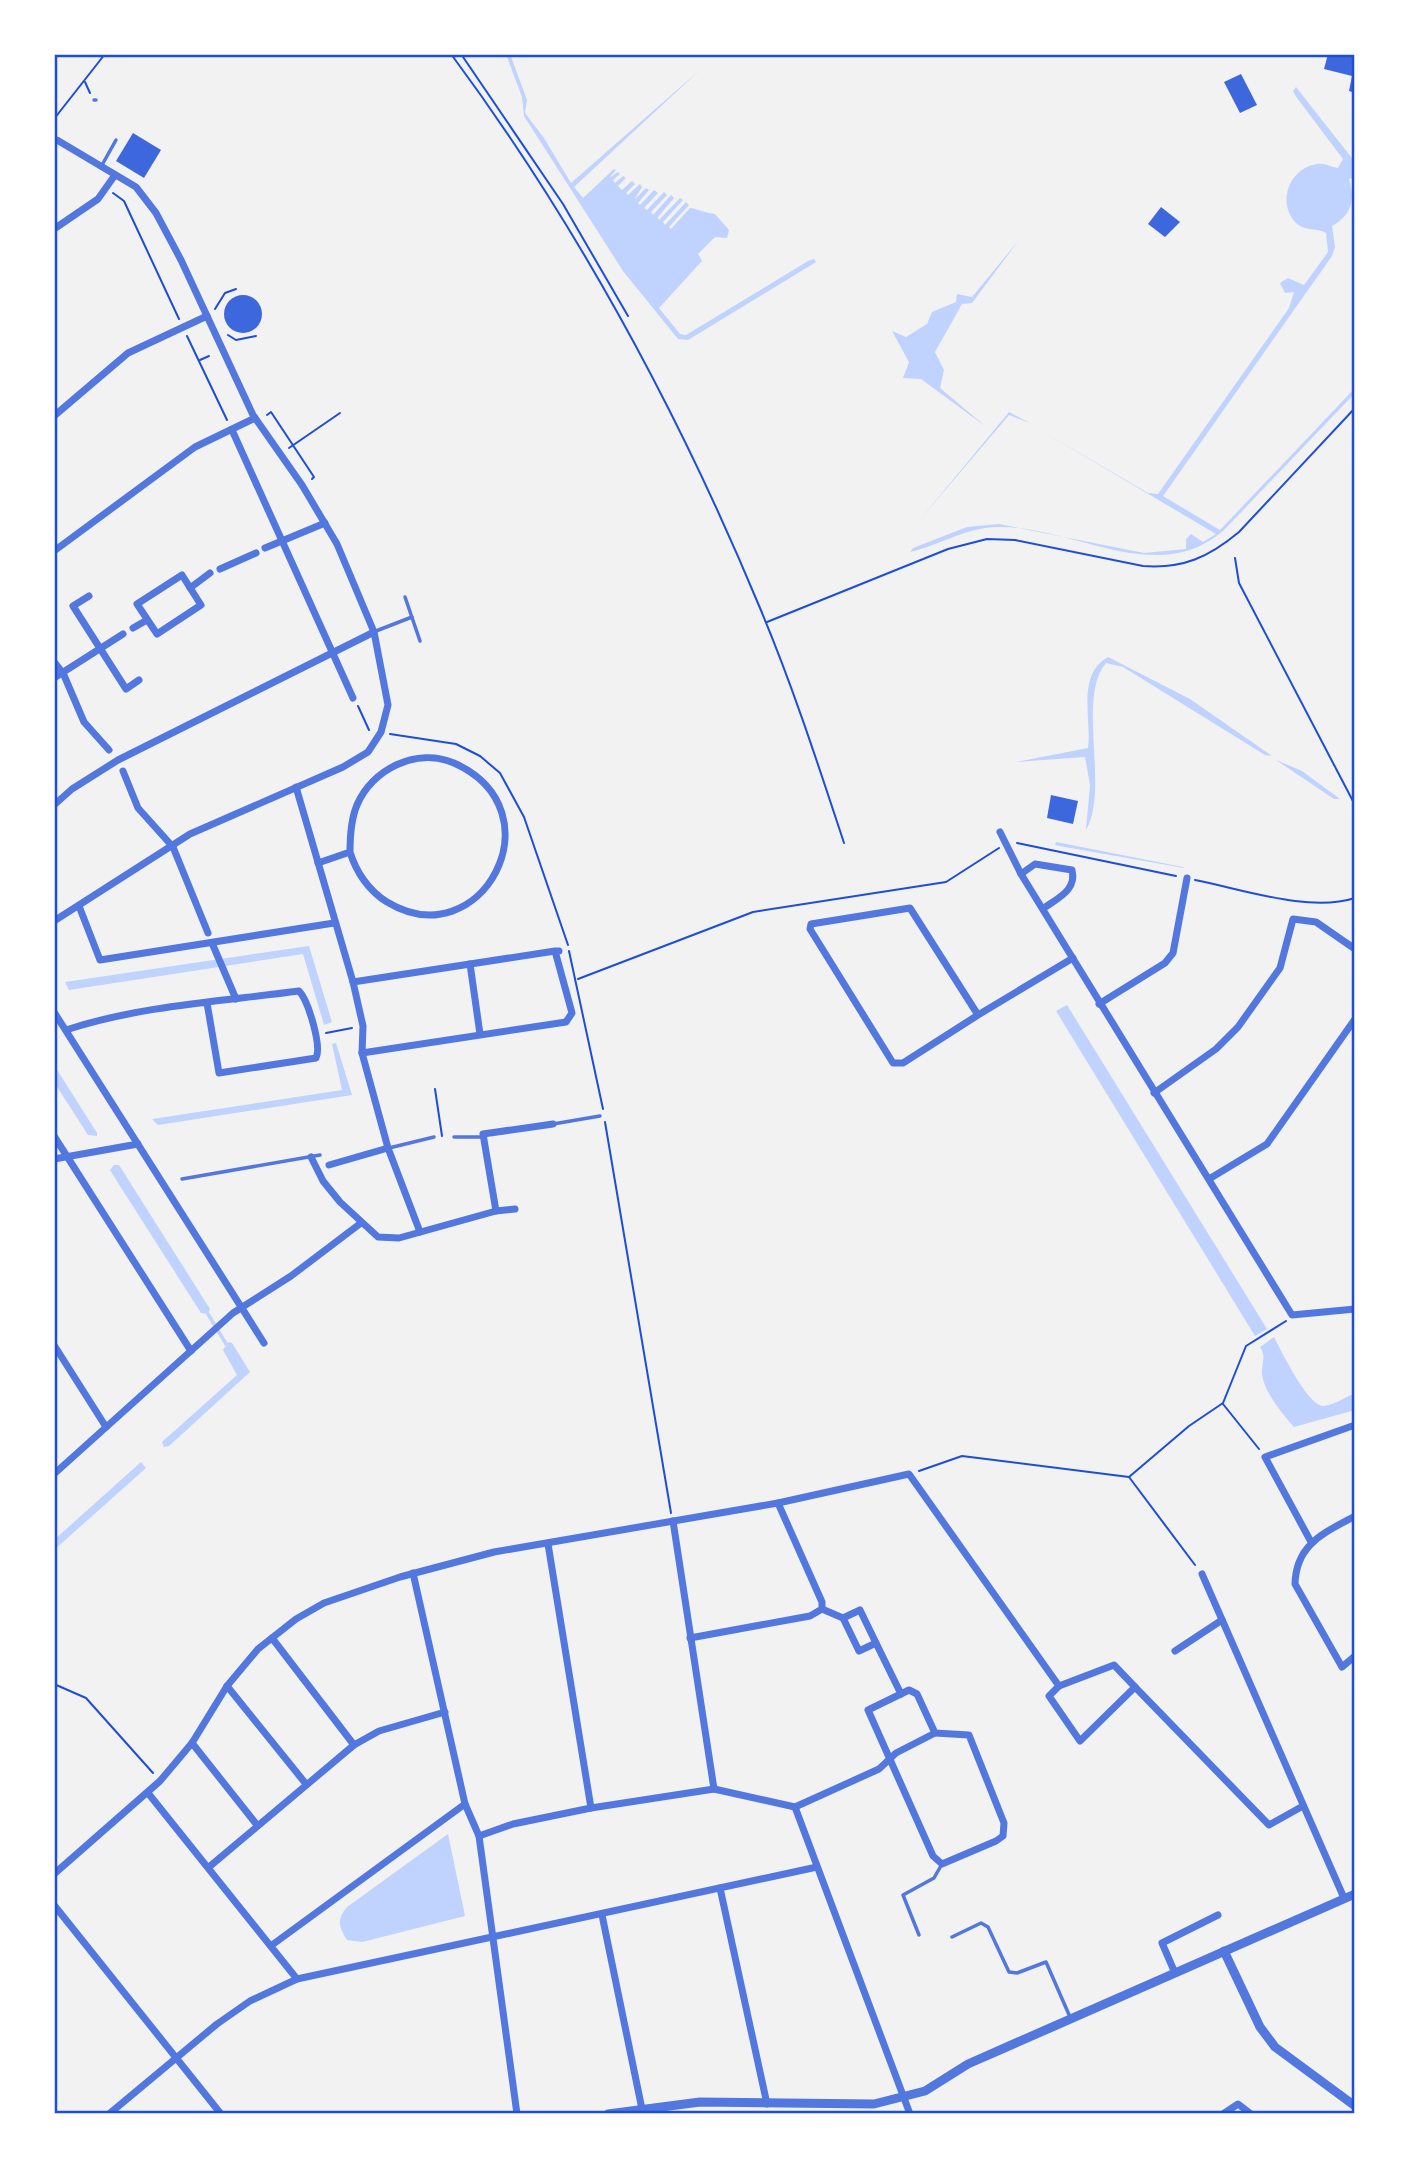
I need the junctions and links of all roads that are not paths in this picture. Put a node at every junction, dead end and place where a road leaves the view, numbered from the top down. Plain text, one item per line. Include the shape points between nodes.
1 (116, 139) dead end
2 (56, 141) edge
3 (101, 167) junction
4 (115, 175) junction
5 (54, 229) edge
6 (211, 315) junction
7 (54, 416) edge
8 (258, 418) junction
9 (232, 430) junction
10 (325, 523) junction
11 (283, 540) junction
12 (265, 548) dead end
13 (54, 551) edge
14 (256, 553) dead end
15 (220, 569) dead end
16 (210, 573) dead end
17 (190, 588) junction
18 (89, 596) dead end
19 (405, 597) dead end
20 (412, 617) junction
21 (147, 620) junction
22 (133, 628) dead end
23 (374, 632) junction
24 (123, 634) dead end
25 (420, 642) dead end
26 (100, 649) junction
27 (334, 651) junction
28 (54, 662) edge
29 (63, 673) junction
30 (54, 678) edge
31 (139, 680) dead end
32 (353, 698) road end
33 (109, 750) dead end
34 (123, 771) dead end
35 (296, 787) junction
36 (72, 789) junction
37 (54, 796) edge
38 (54, 804) edge
39 (1000, 832) dead end
40 (173, 846) junction
41 (350, 852) junction
42 (318, 863) junction
43 (1021, 874) junction
44 (1187, 878) road end
45 (79, 906) junction
46 (1044, 908) junction
47 (54, 922) edge
48 (334, 923) junction
49 (208, 933) dead end
50 (212, 943) junction
51 (1355, 949) edge
52 (1073, 958) junction
53 (470, 964) junction
54 (352, 982) junction
55 (236, 999) junction
56 (206, 1003) junction
57 (1099, 1004) junction
58 (54, 1012) edge
59 (978, 1015) junction
60 (1355, 1019) edge
61 (66, 1030) junction
62 (480, 1034) junction
63 (362, 1053) junction
64 (1154, 1093) junction
65 (600, 1116) dead end
66 (553, 1124) joint
67 (54, 1136) edge
68 (434, 1137) road end
69 (454, 1137) dead end
70 (483, 1138) junction
71 (138, 1144) junction
72 (388, 1148) junction
73 (320, 1155) dead end
74 (68, 1157) junction
75 (311, 1157) junction
76 (54, 1159) edge
77 (329, 1164) dead end
78 (182, 1179) dead end
79 (1209, 1179) junction
80 (515, 1209) dead end
81 (496, 1211) junction
82 (360, 1223) junction
83 (420, 1232) junction
84 (241, 1307) junction
85 (1355, 1309) edge
86 (264, 1343) dead end
87 (54, 1345) edge
88 (191, 1351) junction
89 (1355, 1425) edge
90 (106, 1427) junction
91 (54, 1474) edge
92 (778, 1503) junction
93 (1355, 1516) edge
94 (673, 1521) junction
95 (1310, 1540) junction
96 (548, 1544) junction
97 (413, 1573) junction
98 (1202, 1574) road end
99 (822, 1609) junction
100 (843, 1618) junction
101 (1222, 1620) junction
102 (271, 1638) junction
103 (690, 1638) junction
104 (876, 1643) junction
105 (1175, 1651) dead end
106 (1355, 1656) edge
107 (227, 1686) junction
108 (1059, 1686) junction
109 (1135, 1687) junction
110 (901, 1694) junction
111 (445, 1712) junction
112 (934, 1733) junction
113 (192, 1744) junction
114 (354, 1745) junction
115 (889, 1760) junction
116 (306, 1784) junction
117 (713, 1789) junction
118 (148, 1793) junction
119 (465, 1804) junction
120 (1303, 1806) junction
121 (590, 1808) junction
122 (795, 1808) junction
123 (257, 1825) junction
124 (479, 1836) junction
125 (942, 1864) junction
126 (209, 1867) junction
127 (817, 1867) junction
128 (54, 1874) edge
129 (720, 1888) junction
130 (1355, 1894) edge
131 (1344, 1898) junction
132 (54, 1905) edge
133 (601, 1915) junction
134 (1218, 1915) dead end
135 (919, 1935) dead end
136 (952, 1937) dead end
137 (493, 1938) junction
138 (272, 1945) junction
139 (1224, 1951) junction
140 (1175, 1973) junction
141 (297, 1979) junction
142 (1071, 2019) junction
143 (177, 2060) junction
144 (902, 2099) junction
145 (767, 2104) junction
146 (1355, 2106) edge
147 (642, 2109) junction
148 (108, 2114) edge
149 (221, 2114) edge
150 (517, 2114) edge
151 (608, 2114) edge
152 (910, 2114) edge
153 (1223, 2114) edge
154 (1251, 2114) edge

1 - 3 lane
2 - 3 street
3 - 4 street
4 - 5 street via 98,199
4 - 6 street via 144,194
6 - 7 street via 128,353
6 - 8 street
8 - 9 street
8 - 10 street
9 - 11 street
9 - 13 street via 195,447
10 - 11 street
10 - 23 street
11 - 12 street
11 - 27 street
14 - 15 street
16 - 17 street
17 - 21 street via 182,575 137,604
17 - 21 street via 201,605 157,634
18 - 26 street via 73,606
19 - 20 lane
20 - 23 lane
20 - 25 lane
21 - 22 street
23 - 27 street
23 - 35 street via 388,705 376,743 342,767
24 - 26 street
26 - 29 street
26 - 31 street via 126,688
27 - 32 street
27 - 36 street via 118,760
28 - 29 street
29 - 30 street
29 - 33 street via 83,722
34 - 40 street via 138,808
35 - 40 street
35 - 42 street
36 - 37 street
36 - 38 street
39 - 43 street
40 - 45 street
40 - 49 street
41 - 41 street via 368,884 387,902 410,912 447,912 479,896 495,877 505,845 505,822 492,791 479,777 448,761 409,759 368,785 354,814
41 - 42 street
42 - 48 street
43 - 46 street
43 - 46 street via 1035,864 1072,870 1068,891
44 - 57 street via 1173,953 1165,963
45 - 47 street
45 - 50 street via 100,960
46 - 52 street
48 - 50 street
48 - 54 street
50 - 55 street
51 - 64 street via 1316,922 1293,919 1280,968 1238,1027 1216,1049
52 - 57 street
52 - 59 street
53 - 54 street
53 - 62 street
53 - 62 street via 557,951 572,1013 566,1022
54 - 63 street via 363,1026
55 - 56 street
55 - 56 street via 301,991 320,1049 316,1058 219,1073
56 - 61 street via 93,1021
57 - 64 street
58 - 61 street
59 - 59 street via 910,908 811,924 893,1063 903,1063
60 - 79 street via 1266,1144
61 - 71 street
62 - 63 street
63 - 72 street
64 - 79 street
65 - 66 lane
66 - 70 street via 483,1134
67 - 74 street
68 - 72 lane
69 - 70 lane
70 - 81 street
71 - 74 street
71 - 84 street
72 - 77 street
72 - 83 street
73 - 75 lane
74 - 76 street
74 - 88 street
75 - 78 lane
75 - 82 street via 323,1181
79 - 85 street via 1292,1315
80 - 81 street
81 - 83 street
82 - 83 street via 378,1237
82 - 84 street via 291,1276
84 - 86 street
84 - 88 street
87 - 90 street
88 - 90 street
89 - 95 street via 1265,1457
90 - 91 street
92 - 94 street
92 - 99 street
92 - 108 street via 909,1474
93 - 95 street
94 - 96 street
94 - 103 street
95 - 106 street via 1295,1584 1342,1667
96 - 97 street via 494,1552
96 - 121 street
97 - 102 street via 324,1603
97 - 111 street
98 - 101 street
99 - 100 street
99 - 103 street via 810,1616
100 - 104 street via 859,1651
100 - 104 street via 860,1609
101 - 105 street
101 - 120 street
102 - 107 street
102 - 114 street
103 - 117 street
104 - 110 street
107 - 113 street
107 - 116 street
108 - 109 street via 1114,1665
108 - 109 street via 1049,1696 1080,1741
109 - 120 street via 1269,1825
110 - 112 street via 913,1690 918,1694
110 - 115 street via 868,1710
111 - 114 street via 380,1731
111 - 119 street
112 - 115 street
112 - 125 street via 969,1735 1005,1830 996,1841
113 - 118 street
113 - 123 street
114 - 116 street
115 - 122 street
115 - 125 street via 933,1856
116 - 123 street
117 - 121 street
117 - 122 street
118 - 126 street
118 - 128 street
119 - 124 street
119 - 138 street
120 - 131 street
121 - 124 street
122 - 127 street
123 - 126 street
124 - 137 street
125 - 135 lane via 934,1878 903,1895
126 - 138 street
127 - 129 street
127 - 144 street
129 - 133 street
129 - 145 street
130 - 131 street
131 - 139 street
132 - 143 street
133 - 137 street
133 - 147 street
134 - 140 street via 1163,1943
136 - 142 lane via 981,1923 988,1927 1009,1972 1046,1962
137 - 141 street
137 - 150 street
138 - 141 street
139 - 140 street
139 - 146 street via 1260,2027 1275,2047
140 - 142 street
141 - 143 street via 250,2001
142 - 144 street
143 - 148 street
143 - 149 street
144 - 145 street via 840,2106
144 - 152 street
145 - 147 street via 700,2102
147 - 151 street
153 - 154 street via 1238,2104

